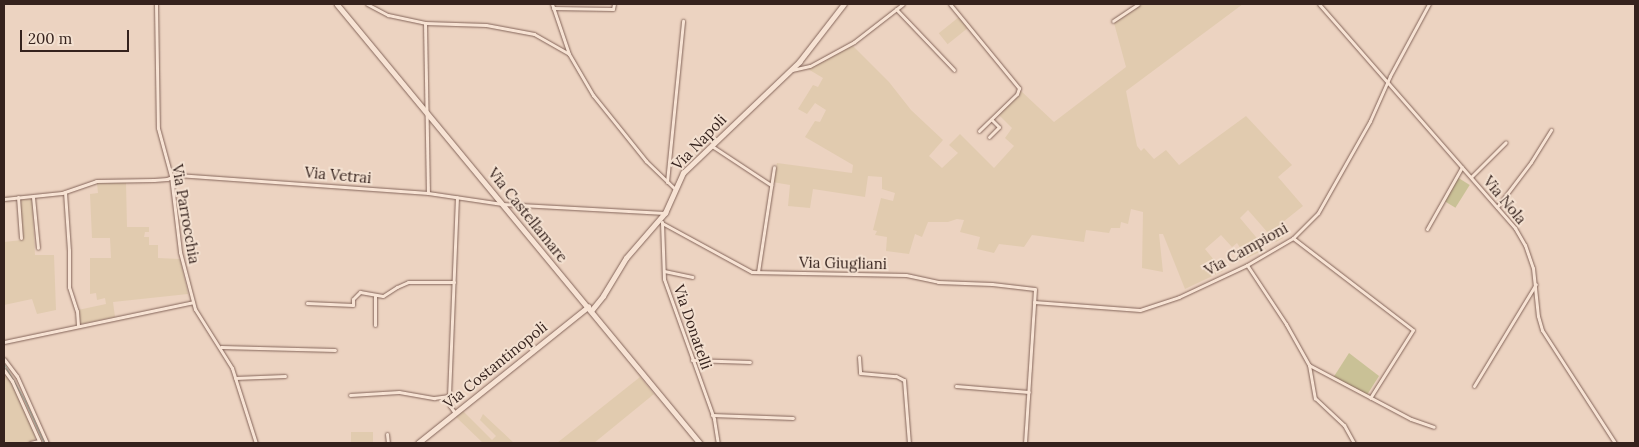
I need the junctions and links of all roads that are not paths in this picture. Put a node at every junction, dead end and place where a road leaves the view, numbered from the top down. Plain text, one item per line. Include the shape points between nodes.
1 (156, 4) edge
2 (337, 4) edge
3 (367, 4) edge
4 (552, 4) edge
5 (614, 4) edge
6 (844, 4) edge
7 (903, 4) edge
8 (950, 4) edge
9 (1138, 4) edge
10 (1319, 4) edge
11 (1429, 4) edge
12 (553, 8) junction
13 (896, 9) junction
14 (683, 21) dead end
15 (1113, 21) dead end
16 (426, 23) junction
17 (569, 54) junction
18 (792, 70) junction
19 (954, 70) dead end
20 (1389, 83) junction
21 (428, 113) junction
22 (991, 119) junction
23 (1551, 130) dead end
24 (979, 131) dead end
25 (989, 137) dead end
26 (1506, 142) dead end
27 (712, 145) junction
28 (1462, 166) junction
29 (774, 167) dead end
30 (171, 176) junction
31 (1471, 177) junction
32 (667, 182) junction
33 (771, 185) junction
34 (675, 190) junction
35 (65, 192) junction
36 (428, 193) junction
37 (33, 196) junction
38 (18, 197) junction
39 (457, 197) junction
40 (4, 199) edge
41 (502, 204) junction
42 (1497, 206) junction
43 (663, 215) junction
44 (662, 223) junction
45 (1427, 229) dead end
46 (21, 238) dead end
47 (1294, 238) junction
48 (38, 248) dead end
49 (1247, 265) junction
50 (664, 271) junction
51 (758, 272) junction
52 (692, 276) dead end
53 (454, 282) junction
54 (1536, 283) junction
55 (375, 296) junction
56 (193, 302) junction
57 (1034, 302) junction
58 (307, 303) dead end
59 (589, 309) junction
60 (376, 325) dead end
61 (78, 326) junction
62 (4, 342) edge
63 (221, 347) junction
64 (334, 350) dead end
65 (4, 358) edge
66 (859, 358) dead end
67 (692, 360) junction
68 (750, 362) dead end
69 (1308, 365) junction
70 (4, 370) edge
71 (285, 376) dead end
72 (235, 378) junction
73 (956, 386) dead end
74 (1474, 386) dead end
75 (1030, 392) junction
76 (350, 395) dead end
77 (449, 396) junction
78 (1370, 398) junction
79 (455, 413) junction
80 (712, 415) junction
81 (793, 418) dead end
82 (1434, 428) dead end
83 (387, 434) dead end
84 (40, 442) edge
85 (30, 443) edge
86 (47, 443) edge
87 (256, 443) edge
88 (388, 443) edge
89 (418, 443) edge
90 (700, 443) edge
91 (718, 443) edge
92 (909, 443) edge
93 (1025, 443) edge
94 (1354, 443) edge
95 (1615, 443) edge

1 - 30 street, Via Parrocchia via 158,128
2 - 21 street, Via Castellamare
3 - 16 street via 388,16
4 - 12 street
5 - 12 street via 613,10
6 - 18 street, Via Napoli
7 - 13 street
8 - 22 street via 1019,88 1017,94
9 - 15 street
10 - 20 street, Via Nola
11 - 20 street, Via Campioni
12 - 17 street
13 - 18 street via 854,42 810,66
13 - 19 street
14 - 32 street
16 - 17 street via 486,25 534,34
16 - 21 street
17 - 32 street via 601,106
18 - 27 street, Via Napoli
20 - 28 street, Via Nola
20 - 47 street, Via Campioni via 1318,213
21 - 36 street
21 - 41 street, Via Castellamare
22 - 24 street
22 - 25 street via 999,127
23 - 42 street
26 - 31 street
27 - 33 street
27 - 34 street, Via Napoli via 683,173
28 - 31 street, Via Nola
28 - 45 street
29 - 33 street
30 - 35 street, Via Vetrai via 154,180 96,181
30 - 36 street, Via Vetrai via 214,176
30 - 56 street, Via Parrocchia via 178,243
31 - 42 street, Via Nola
32 - 34 street
33 - 51 street
34 - 43 street, Via Napoli
35 - 37 street, Via Vetrai
35 - 61 street via 68,287 77,311
36 - 39 street, Via Vetrai
37 - 38 street, Via Vetrai
37 - 48 street
38 - 40 street, Via Vetrai
38 - 46 street
39 - 41 street, Via Vetrai
39 - 53 street
41 - 43 street, Via Vetrai
41 - 59 street, Via Castellamare
42 - 54 street, Via Nola via 1525,245
43 - 44 street, Via Donatelli
43 - 59 street, Via Napoli via 626,258 603,296
44 - 50 street, Via Donatelli
44 - 51 street, Via Giugliani via 752,272
47 - 49 street, Via Campioni
47 - 78 street via 1413,330
49 - 57 street, Via Campioni via 1179,297 1140,310
49 - 69 street via 1286,324
50 - 52 street
50 - 67 street, Via Donatelli
51 - 57 street, Via Giugliani via 906,275 938,282 992,284 1035,289
53 - 55 street via 408,282 383,296
53 - 77 street
54 - 74 street
54 - 95 street, Via Nola via 1542,330
55 - 58 street via 360,292 352,305
55 - 60 street
56 - 61 street
56 - 63 street, Via Parrocchia via 200,320
57 - 75 street
59 - 79 street, Via Costantinopoli
59 - 90 street, Via Castellamare
61 - 62 street
63 - 64 street
63 - 72 street, Via Parrocchia
65 - 86 street via 17,376
66 - 92 street via 860,373 896,376 904,380
67 - 68 street
67 - 80 street, Via Donatelli
69 - 78 street
69 - 94 street via 1315,398 1344,425
70 - 84 street
71 - 72 street
72 - 87 street, Via Parrocchia
73 - 75 street
75 - 93 street
76 - 77 street via 399,392 434,398
77 - 79 street
78 - 82 street via 1411,420
79 - 89 street, Via Costantinopoli
80 - 81 street
80 - 91 street, Via Donatelli
83 - 88 street
84 - 85 street

